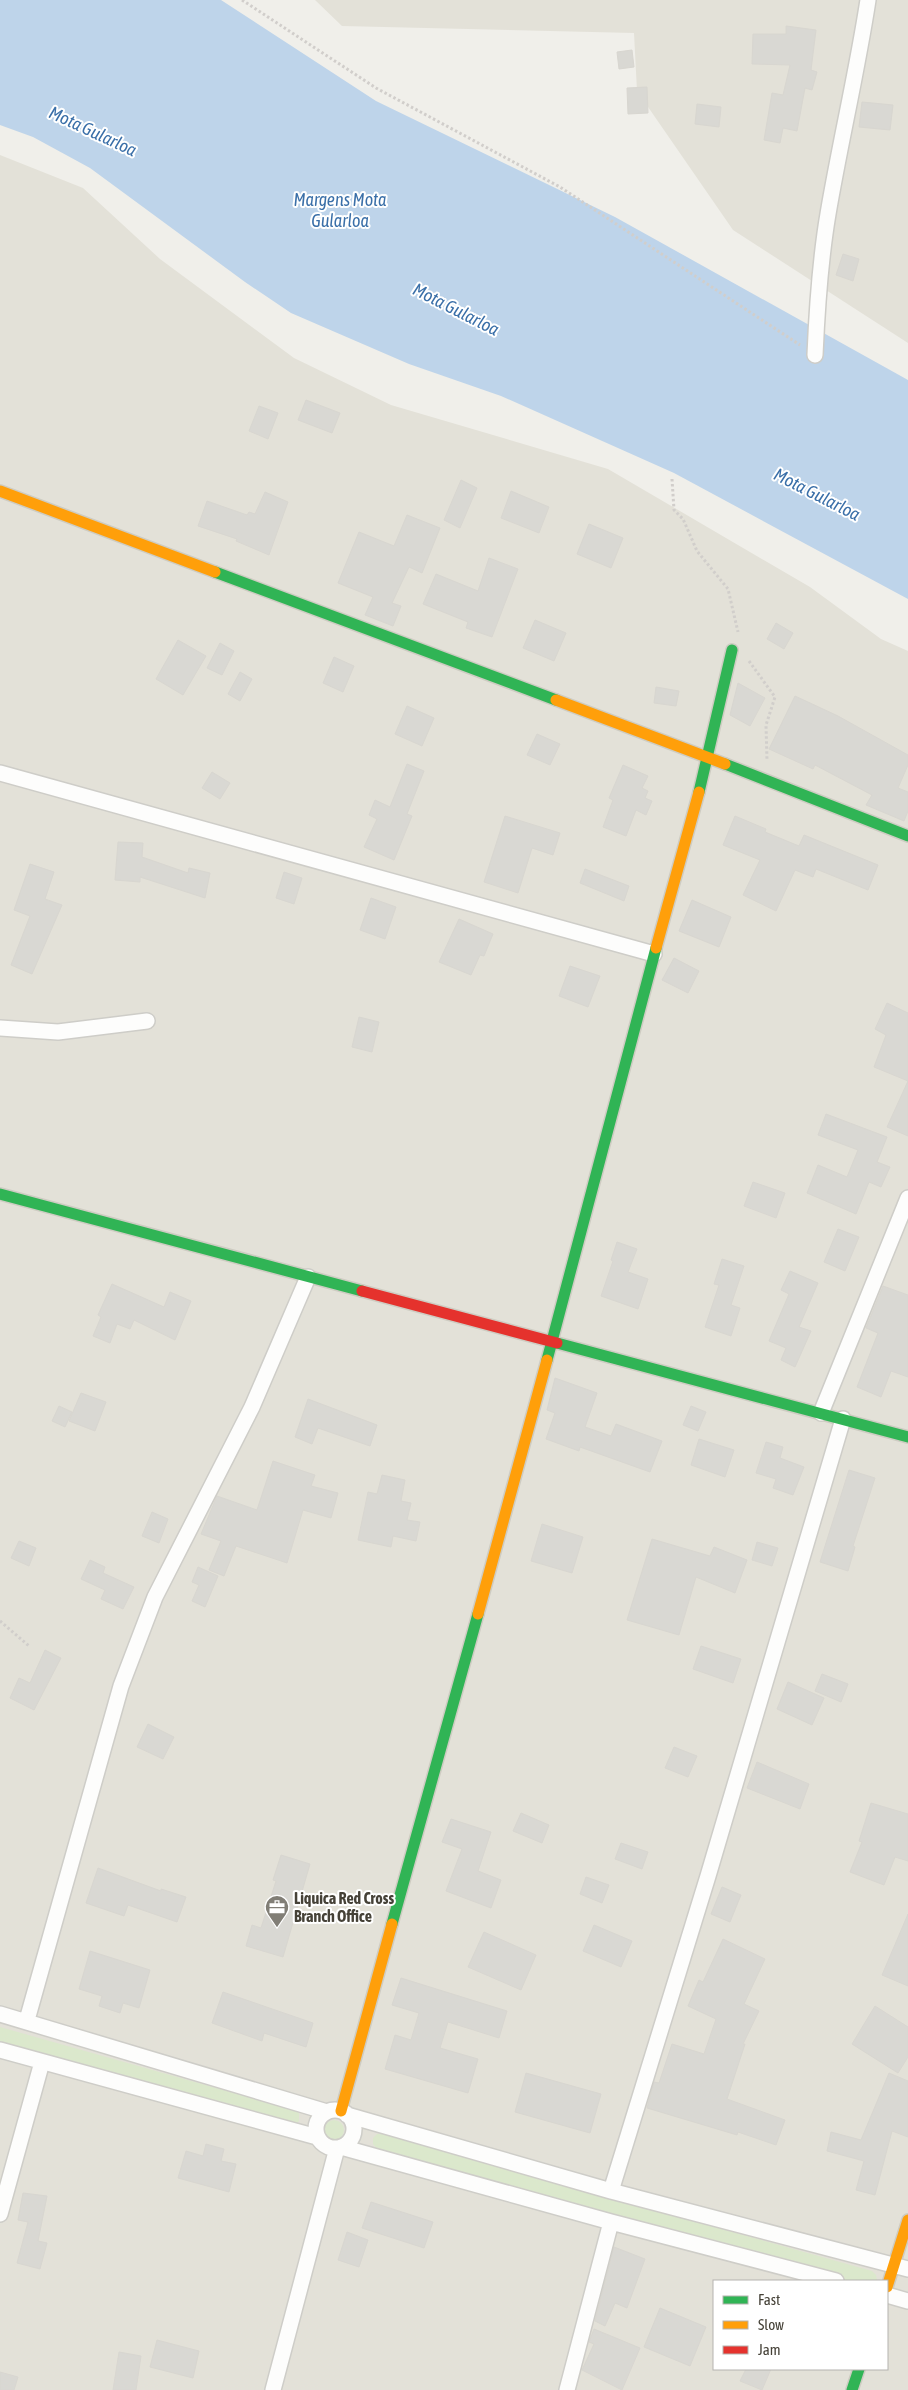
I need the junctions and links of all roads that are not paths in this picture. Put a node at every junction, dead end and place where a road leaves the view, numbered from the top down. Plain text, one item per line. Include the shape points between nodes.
1 (868, 0) edge
2 (815, 355) road end
3 (0, 491) edge
4 (732, 650) dead end
5 (708, 759) junction
6 (0, 773) edge
7 (908, 836) edge
8 (654, 954) junction
9 (147, 1021) dead end
10 (0, 1028) edge
11 (0, 1194) edge
12 (908, 1198) edge
13 (308, 1277) junction
14 (552, 1343) junction
15 (821, 1413) junction
16 (843, 1419) junction
17 (908, 1437) edge
18 (0, 2014) edge
19 (27, 2020) junction
20 (0, 2050) edge
21 (42, 2062) junction
22 (338, 2113) junction
23 (316, 2136) junction
24 (339, 2148) junction
25 (611, 2191) junction
26 (0, 2214) edge
27 (908, 2220) edge
28 (611, 2222) junction
29 (901, 2267) edge
30 (832, 2280) edge
31 (888, 2286) edge
32 (888, 2295) edge
33 (908, 2301) edge
34 (859, 2370) edge
35 (272, 2390) edge
36 (567, 2390) edge
37 (852, 2390) edge

1 - 2 street via 828,215
3 - 5 street
4 - 5 street
5 - 7 street
5 - 8 street
6 - 8 street
8 - 14 street
9 - 10 street via 58,1032
11 - 13 street
12 - 15 street
13 - 14 street
13 - 19 street via 252,1407 155,1598 121,1686
14 - 15 street
14 - 22 street
15 - 16 street
16 - 17 street
16 - 25 street
18 - 19 street
19 - 22 street
20 - 21 street
21 - 23 street
21 - 26 street
22 - 23 street via 317,2122
22 - 24 street via 353,2124 349,2142
22 - 25 street
23 - 24 street via 328,2148
24 - 28 street
24 - 35 street
25 - 29 street
27 - 29 street
28 - 30 street
28 - 36 street
29 - 31 street
32 - 33 street
34 - 37 street

